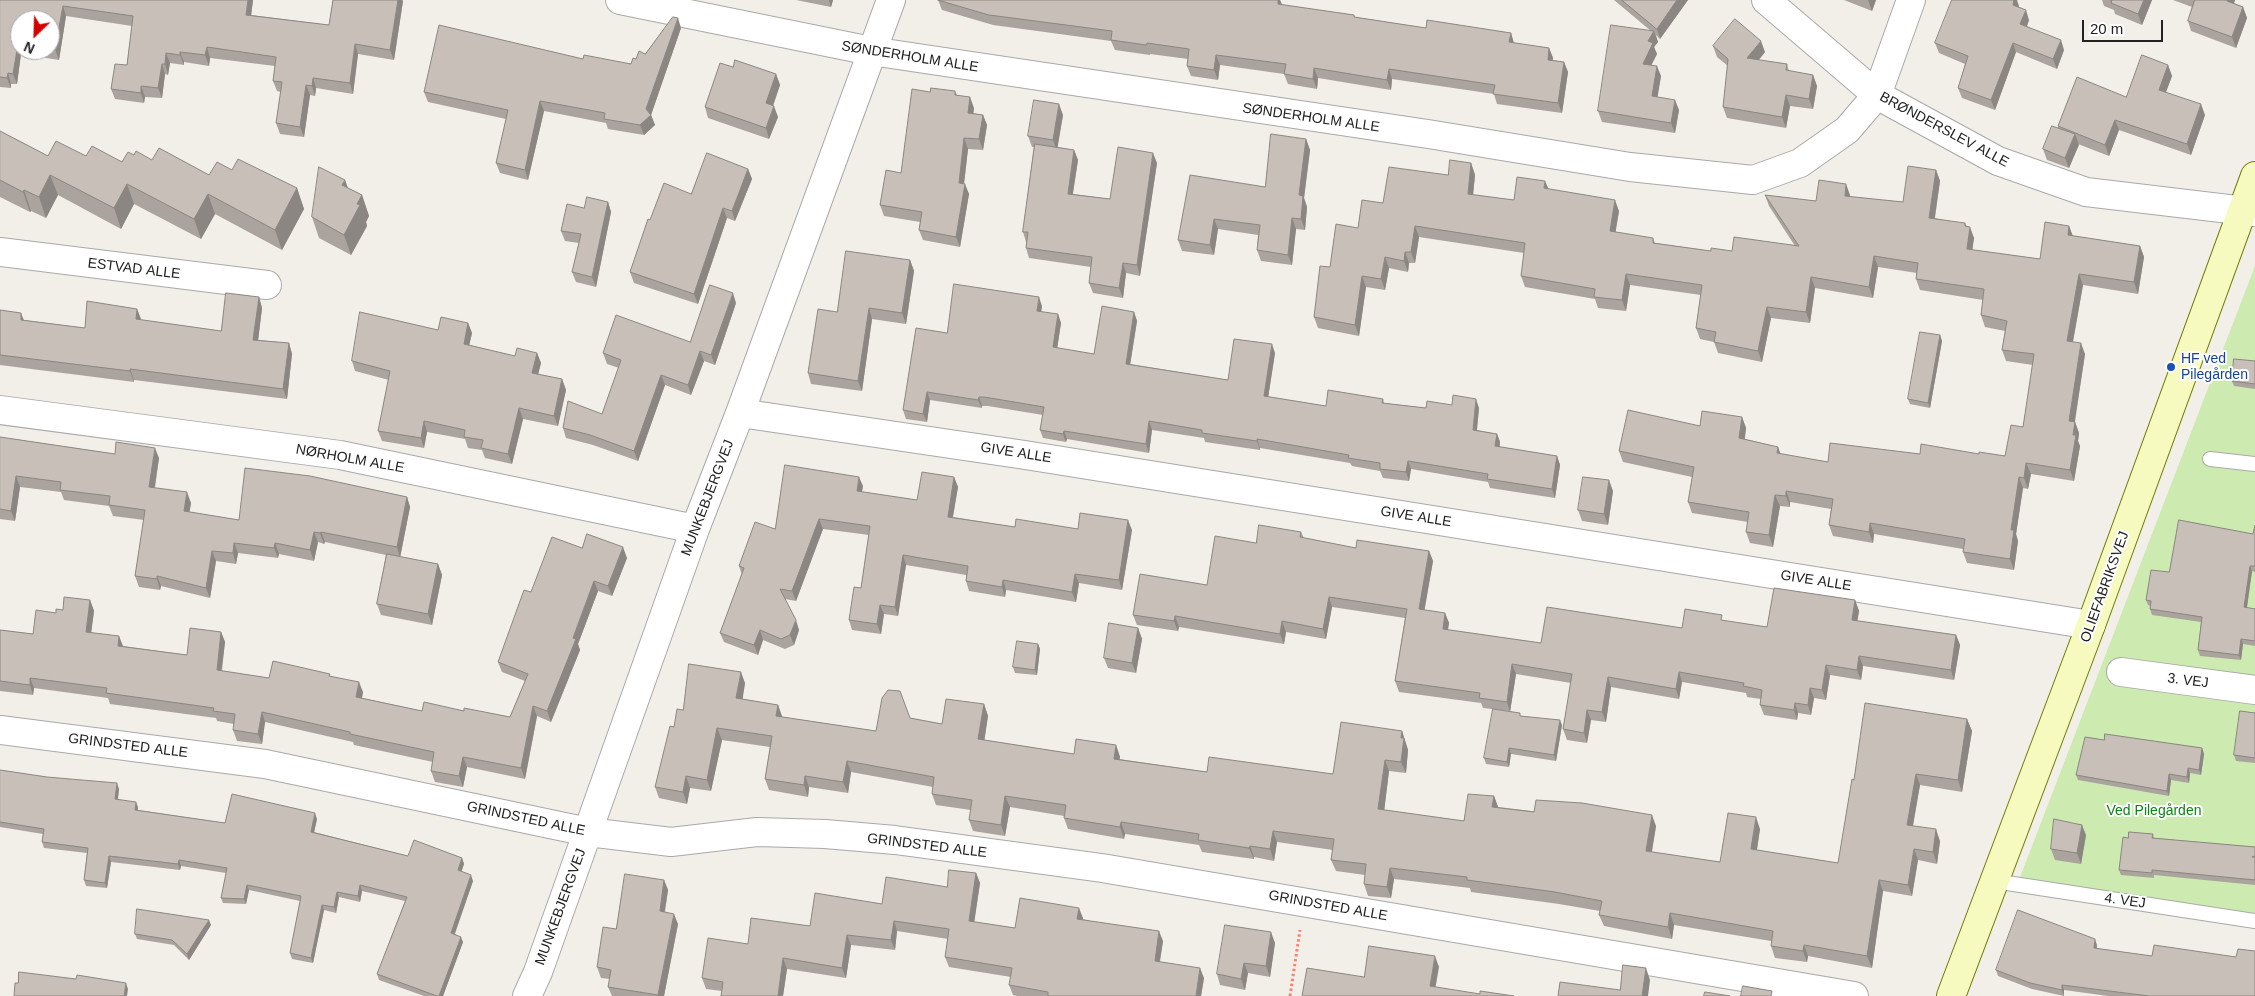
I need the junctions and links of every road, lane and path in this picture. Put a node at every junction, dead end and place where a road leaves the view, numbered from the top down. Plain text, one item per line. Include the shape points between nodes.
1 (620, 0) edge
2 (891, 0) edge
3 (1766, 0) edge
4 (1911, 0) edge
5 (871, 52) junction
6 (1877, 95) junction
7 (2255, 176) edge
8 (2248, 212) edge
9 (0, 252) edge
10 (267, 285) dead end
11 (0, 410) edge
12 (740, 413) junction
13 (2210, 459) dead end
14 (2255, 464) edge
15 (695, 529) junction
16 (2091, 625) junction
17 (2121, 672) dead end
18 (2255, 690) edge
19 (0, 730) edge
20 (588, 832) junction
21 (1994, 881) junction
22 (1304, 902) junction
23 (2255, 921) edge
24 (527, 996) edge
25 (1290, 996) edge
26 (1854, 996) edge
27 (1951, 996) edge

1 - 5 street, SØNDERHOLM ALLE
2 - 5 street, MUNKEBJERGVEJ
3 - 6 street, BRØNDERSLEV ALLE
4 - 6 street, SØNDERHOLM ALLE
5 - 6 street, SØNDERHOLM ALLE via 1630,167 1753,180 1800,163 1846,130
5 - 12 street, MUNKEBJERGVEJ
6 - 8 street, BRØNDERSLEV ALLE via 1998,161 2086,192
7 - 8 street, OLIEFABRIKSVEJ
8 - 16 street, OLIEFABRIKSVEJ
9 - 10 street, ESTVAD ALLE
11 - 15 street, NØRHOLM ALLE via 340,455
12 - 15 street, MUNKEBJERGVEJ
12 - 16 street, GIVE ALLE via 1043,458
13 - 14 lane
15 - 20 street, MUNKEBJERGVEJ
16 - 21 street, OLIEFABRIKSVEJ
17 - 18 street, 3. VEJ
19 - 20 street, GRINDSTED ALLE via 265,764
20 - 22 street, GRINDSTED ALLE via 671,842 757,832 895,840 1102,868
20 - 24 street, MUNKEBJERGVEJ
21 - 23 lane, 4. VEJ
21 - 27 street, OLIEFABRIKSVEJ
22 - 25 path
22 - 26 street, GRINDSTED ALLE

